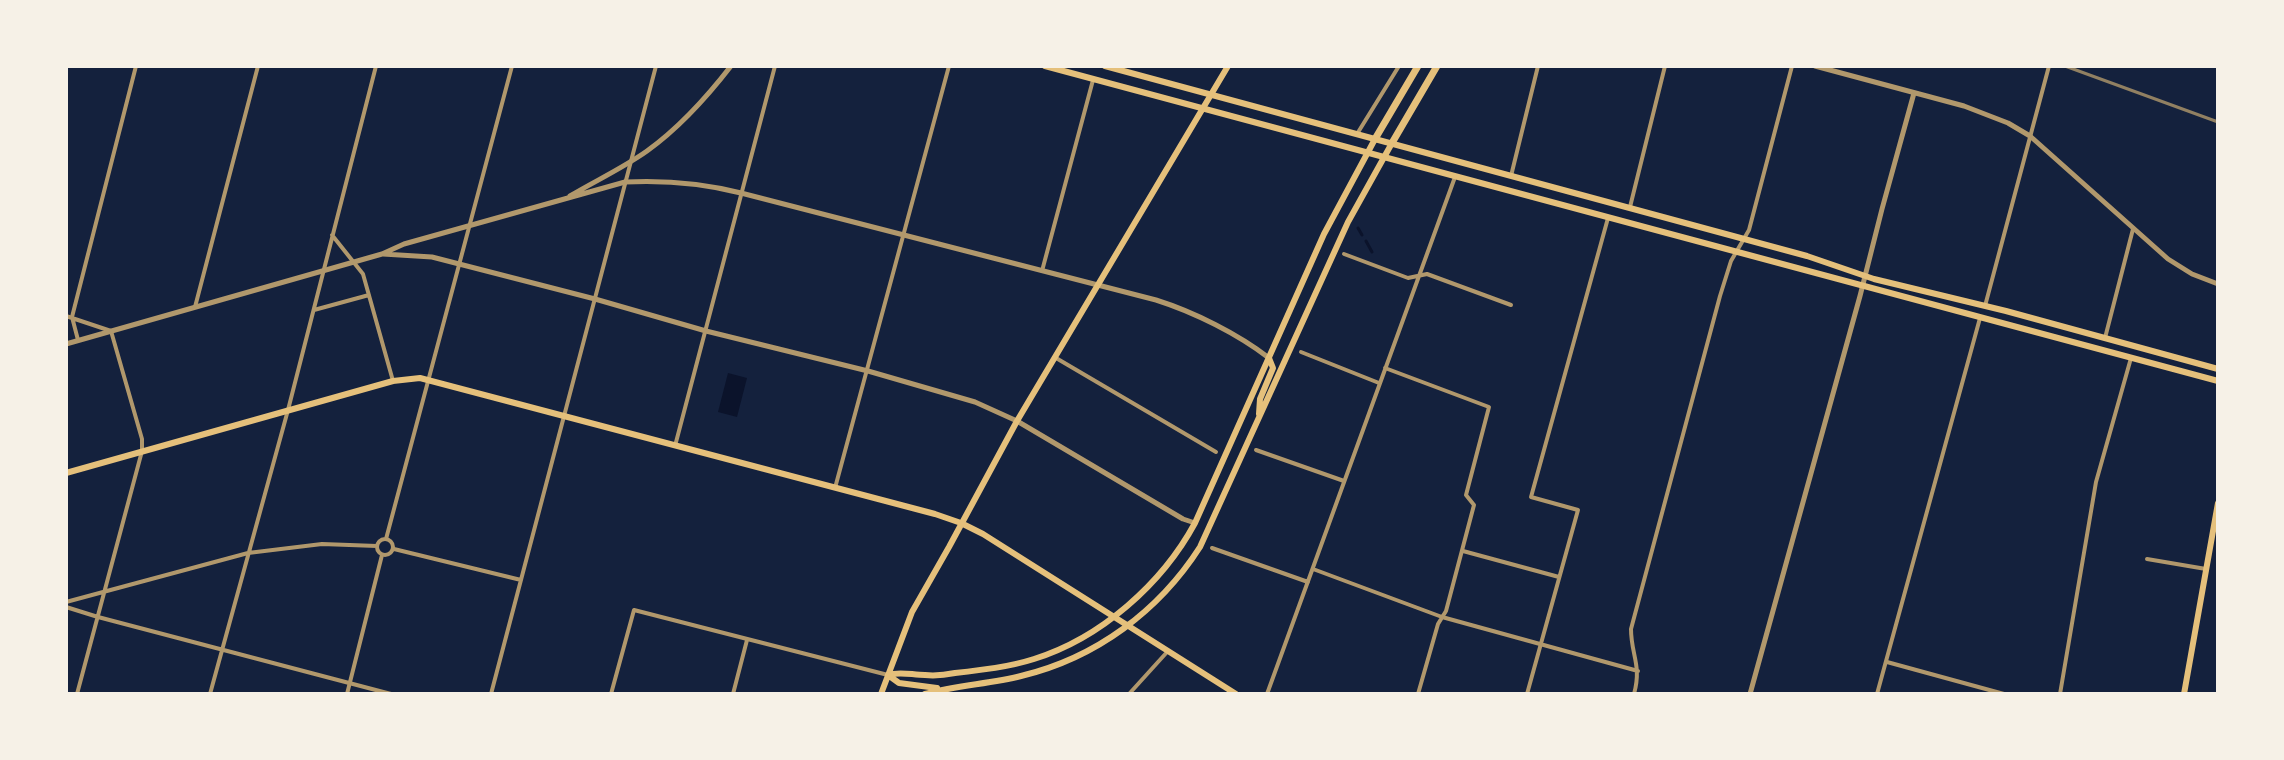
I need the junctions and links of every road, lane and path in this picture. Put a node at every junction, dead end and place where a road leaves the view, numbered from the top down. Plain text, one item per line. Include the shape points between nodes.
1 (136, 66) edge
2 (258, 66) edge
3 (376, 66) edge
4 (512, 66) edge
5 (656, 66) edge
6 (731, 66) edge
7 (775, 66) edge
8 (949, 66) edge
9 (1045, 66) edge
10 (1105, 66) edge
11 (1228, 66) edge
12 (1399, 66) edge
13 (1418, 66) edge
14 (1437, 66) edge
15 (1538, 66) edge
16 (1665, 66) edge
17 (1792, 66) edge
18 (1815, 66) edge
19 (2049, 66) edge
20 (1093, 78) junction
21 (1914, 93) junction
22 (1211, 95) junction
23 (1203, 109) junction
24 (1357, 134) junction
25 (2030, 136) junction
26 (1375, 139) junction
27 (1392, 143) junction
28 (1367, 153) junction
29 (1383, 157) junction
30 (631, 161) junction
31 (1511, 176) junction
32 (1455, 177) junction
33 (625, 182) junction
34 (741, 193) junction
35 (562, 200) junction
36 (1629, 210) junction
37 (1608, 218) junction
38 (470, 226) junction
39 (2133, 229) junction
40 (904, 233) junction
41 (332, 235) junction
42 (1744, 240) junction
43 (1737, 251) junction
44 (382, 254) junction
45 (1344, 254) dead end
46 (353, 262) junction
47 (460, 265) junction
48 (322, 270) junction
49 (1042, 271) junction
50 (1865, 275) junction
51 (1418, 276) junction
52 (2218, 284) edge
53 (1099, 285) junction
54 (1862, 287) junction
55 (369, 295) junction
56 (595, 299) junction
57 (1511, 305) dead end
58 (1985, 306) junction
59 (195, 308) junction
60 (314, 310) junction
61 (69, 316) edge
62 (1980, 318) junction
63 (111, 331) junction
64 (706, 331) junction
65 (2105, 338) junction
66 (78, 340) junction
67 (66, 344) edge
68 (1301, 352) dead end
69 (1054, 357) junction
70 (1269, 358) junction
71 (2131, 358) junction
72 (1385, 368) junction
73 (2218, 369) edge
74 (868, 371) junction
75 (429, 380) junction
76 (393, 381) junction
77 (2218, 381) edge
78 (1379, 383) junction
79 (288, 410) junction
80 (563, 416) junction
81 (1260, 418) junction
82 (1017, 421) junction
83 (675, 446) junction
84 (1256, 450) dead end
85 (142, 451) junction
86 (1216, 452) dead end
87 (66, 473) edge
88 (1344, 481) junction
89 (835, 488) junction
90 (2218, 503) edge
91 (1220, 507) junction
92 (961, 523) junction
93 (1195, 523) junction
94 (386, 539) junction
95 (377, 546) junction
96 (1212, 548) dead end
97 (394, 549) junction
98 (1463, 551) junction
99 (248, 553) junction
100 (382, 555) junction
101 (2147, 559) dead end
102 (1313, 569) junction
103 (2206, 569) junction
104 (1559, 577) junction
105 (521, 580) junction
106 (1308, 582) junction
107 (105, 591) junction
108 (66, 604) edge
109 (1113, 616) junction
110 (98, 617) junction
111 (1442, 617) junction
112 (1128, 626) junction
113 (747, 640) junction
114 (1541, 644) junction
115 (222, 648) junction
116 (1168, 651) junction
117 (1886, 661) junction
118 (1638, 671) junction
119 (888, 675) junction
120 (349, 683) junction
121 (1975, 686) junction
122 (958, 687) junction
123 (77, 694) edge
124 (210, 694) edge
125 (347, 694) edge
126 (391, 694) edge
127 (491, 694) edge
128 (611, 694) edge
129 (733, 694) edge
130 (881, 694) edge
131 (925, 694) edge
132 (1129, 694) edge
133 (1236, 694) edge
134 (1267, 694) edge
135 (1418, 694) edge
136 (1527, 694) edge
137 (1634, 694) edge
138 (1750, 694) edge
139 (1877, 694) edge
140 (1973, 694) edge
141 (2004, 694) edge
142 (2060, 694) edge
143 (2184, 694) edge

1 - 61 street
2 - 59 street
3 - 41 street
4 - 38 street
5 - 30 street
6 - 30 street via 688,116
7 - 34 street
8 - 40 street
9 - 20 main road
10 - 22 main road
11 - 22 main road
12 - 24 street
13 - 26 highway
14 - 27 highway
15 - 31 street
16 - 36 street
17 - 42 street
18 - 21 street
19 - 25 street
20 - 23 main road
20 - 49 street
21 - 25 street via 1987,114
21 - 50 street
22 - 23 main road
22 - 24 main road
23 - 28 main road
23 - 53 main road
24 - 26 main road
25 - 39 street
25 - 58 street
26 - 27 main road
26 - 28 main road
27 - 29 main road
27 - 31 main road
28 - 29 main road
28 - 70 main road
29 - 32 main road
29 - 81 main road
30 - 33 street
30 - 35 street
31 - 36 main road
32 - 37 main road
32 - 51 street
33 - 34 street via 681,182
33 - 35 street
33 - 56 street
34 - 40 street
34 - 64 street
35 - 38 street
36 - 42 main road
37 - 43 main road
37 - 104 street via 1531,497 1578,510
38 - 44 street
38 - 47 street
39 - 52 street via 2179,267
39 - 65 street
40 - 49 street
40 - 74 street
41 - 46 street
41 - 48 street
42 - 43 street
42 - 50 main road
43 - 54 main road
43 - 118 street via 1717,307 1631,629
44 - 46 street
44 - 47 street via 432,257
45 - 51 street via 1408,278
46 - 48 street
46 - 55 street
47 - 56 street
47 - 75 street
48 - 59 street
48 - 60 street
49 - 53 street
50 - 54 street
50 - 58 main road
51 - 57 street via 1427,274
51 - 72 street
53 - 69 main road
53 - 70 street via 1184,310
54 - 62 main road
54 - 138 street
55 - 60 street
55 - 76 street
56 - 64 street
56 - 80 street
58 - 65 main road
59 - 63 street
60 - 79 street
61 - 63 street
61 - 66 street
62 - 71 main road
62 - 117 street
63 - 66 street
63 - 85 street
64 - 74 street
64 - 83 street
65 - 73 main road
66 - 67 street
68 - 78 street
69 - 82 main road
69 - 86 street
70 - 81 main road via 1273,368 1260,399
70 - 93 main road
71 - 77 main road
71 - 142 street via 2096,482
72 - 78 street
72 - 98 street via 1489,407 1466,495 1474,505
74 - 82 street via 975,402
74 - 89 street
75 - 76 main road
75 - 80 main road
75 - 94 street
76 - 79 main road
78 - 88 street
79 - 85 main road
79 - 99 street
80 - 83 main road
80 - 105 street
81 - 91 main road
82 - 92 main road
82 - 93 street
83 - 89 main road
84 - 88 street
85 - 87 main road
85 - 107 street
88 - 102 street
89 - 92 main road
90 - 103 main road
91 - 93 main road via 1206,522
91 - 112 main road via 1189,565
92 - 109 main road
92 - 119 main road via 912,612
93 - 109 main road via 1167,567
94 - 95 street
94 - 97 street
95 - 99 street via 322,544
95 - 100 street
96 - 106 street
97 - 100 street
97 - 105 street
98 - 104 street
98 - 111 street
99 - 107 street
99 - 115 street
100 - 120 street
101 - 103 street
102 - 106 street
102 - 111 street
103 - 143 main road
104 - 114 street
105 - 127 street
106 - 134 street
107 - 108 street
107 - 110 street
108 - 110 street
109 - 112 main road
109 - 119 main road via 1067,645 1017,663 941,675
110 - 115 street
110 - 123 street
111 - 114 street
111 - 135 street
112 - 116 main road
112 - 122 main road via 1057,665
113 - 119 street
113 - 128 street via 634,610
113 - 129 street
114 - 118 street
114 - 136 street
115 - 120 street
115 - 124 street
116 - 132 street
116 - 133 main road
117 - 121 street
117 - 139 street
118 - 137 street
119 - 122 main road via 912,686
119 - 130 main road
120 - 125 street
120 - 126 street
121 - 140 street
121 - 141 street
122 - 131 main road

